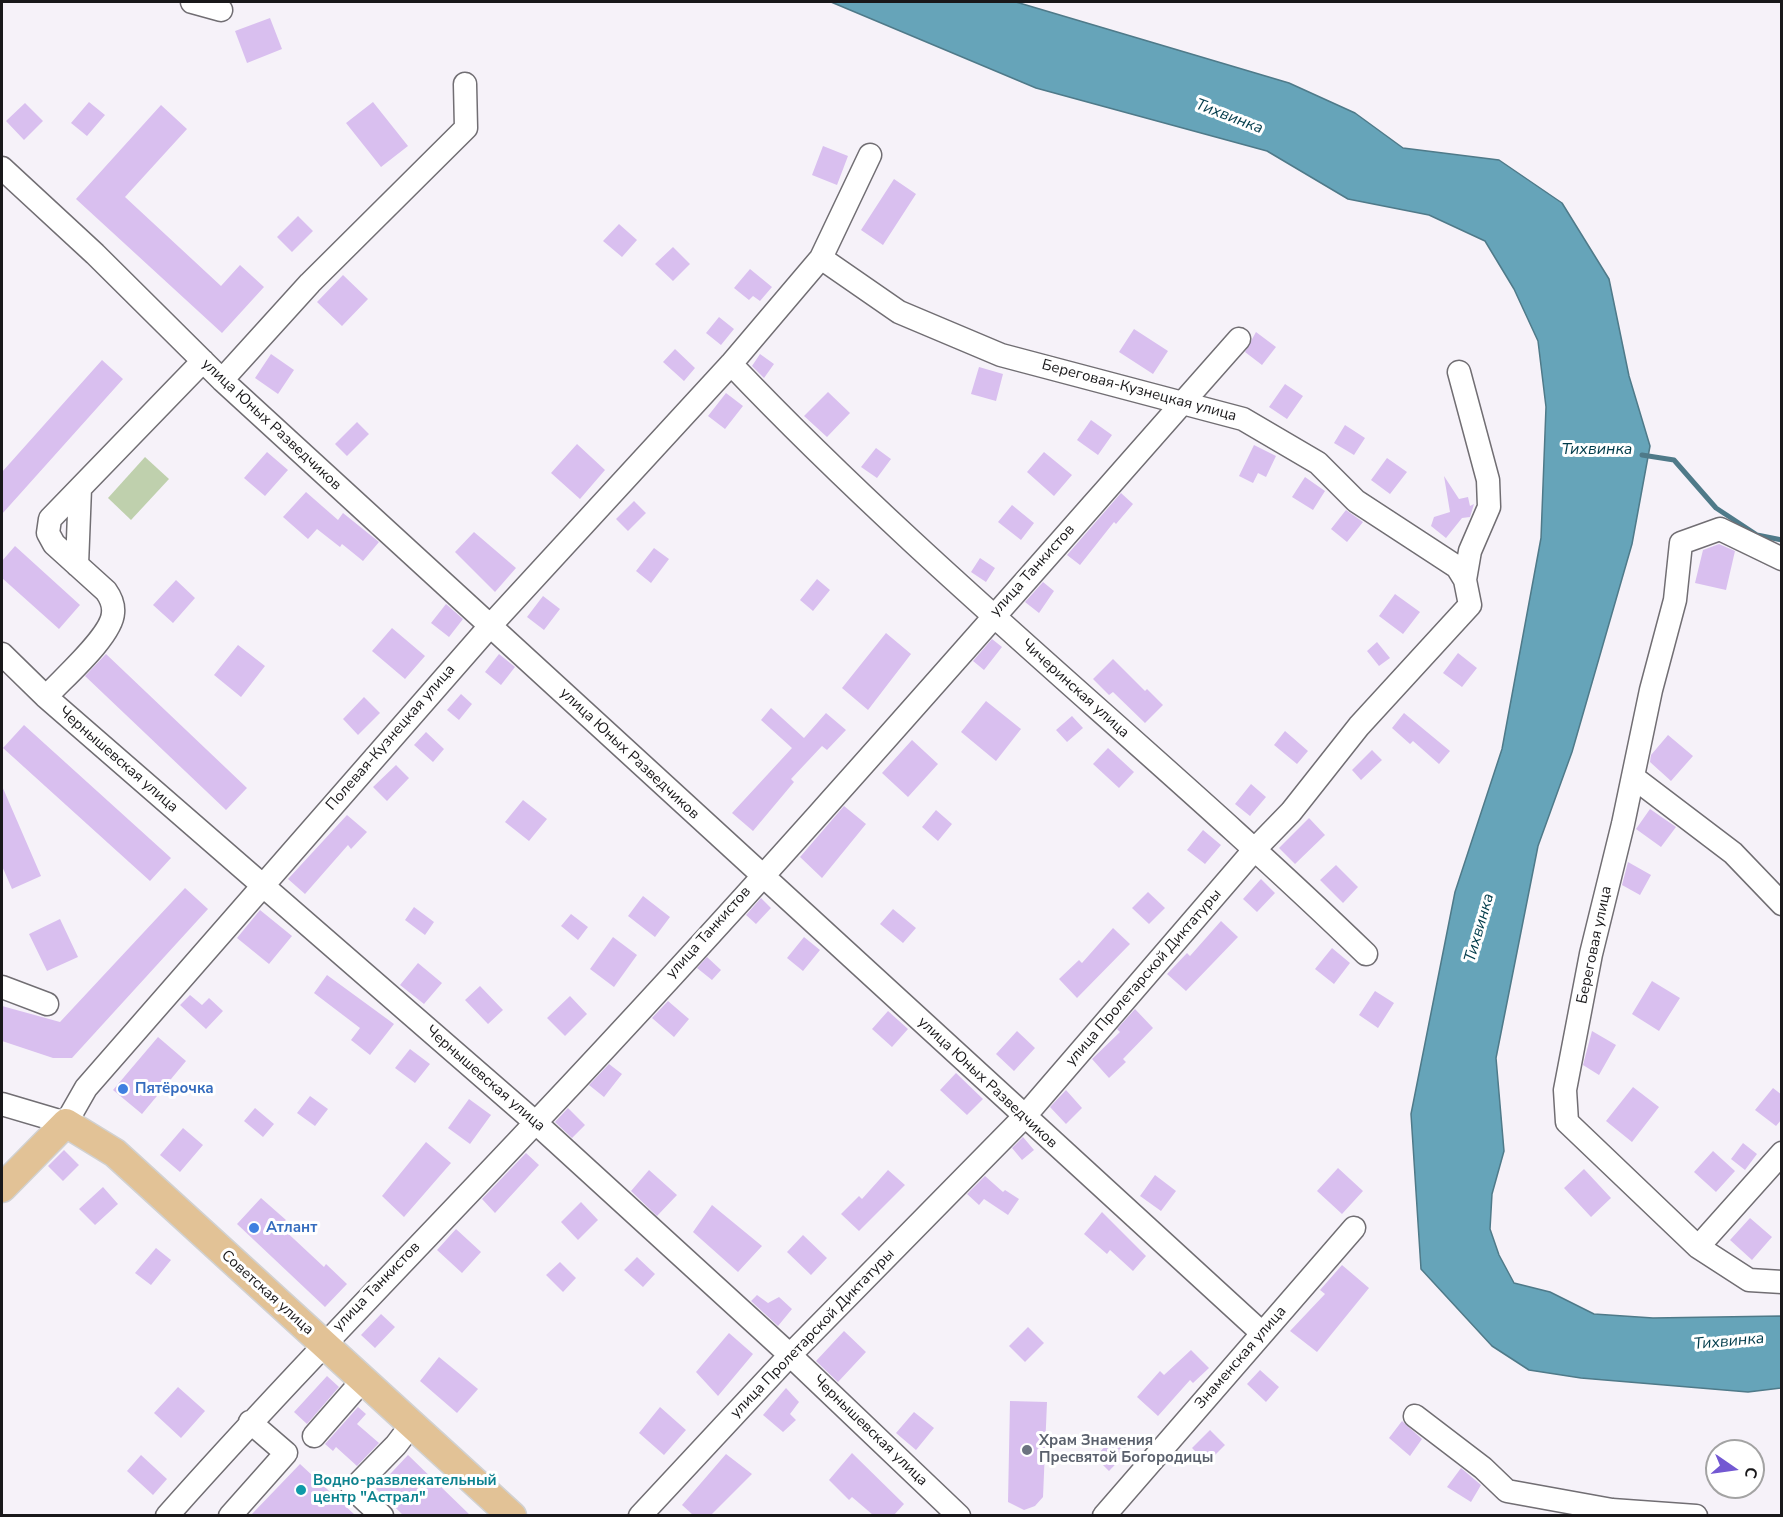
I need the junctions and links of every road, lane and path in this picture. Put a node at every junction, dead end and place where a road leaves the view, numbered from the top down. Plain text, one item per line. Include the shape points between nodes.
1 (192, 2) edge
2 (220, 10) dead end
3 (465, 84) dead end
4 (870, 155) dead end
5 (2, 168) edge
6 (821, 258) junction
7 (1239, 339) dead end
8 (203, 361) junction
9 (731, 364) junction
10 (1459, 372) dead end
11 (222, 380) junction
12 (1184, 401) junction
13 (80, 488) junction
14 (1782, 559) edge
15 (77, 565) junction
16 (1465, 580) junction
17 (993, 616) junction
18 (490, 626) junction
19 (2, 654) edge
20 (46, 697) junction
21 (1633, 777) junction
22 (1255, 849) junction
23 (762, 876) junction
24 (261, 885) junction
25 (1782, 904) edge
26 (1366, 954) dead end
27 (2, 987) edge
28 (47, 1004) dead end
29 (2, 1104) edge
30 (1024, 1117) junction
31 (66, 1123) junction
32 (536, 1123) junction
33 (1782, 1153) edge
34 (2, 1188) edge
35 (1354, 1228) dead end
36 (1698, 1247) junction
37 (1782, 1282) edge
38 (1262, 1333) junction
39 (323, 1344) junction
40 (790, 1355) junction
41 (363, 1380) junction
42 (1415, 1416) dead end
43 (250, 1422) junction
44 (412, 1424) junction
45 (314, 1436) dead end
46 (966, 1513) edge
47 (167, 1515) edge
48 (230, 1515) edge
49 (382, 1515) edge
50 (512, 1515) edge
51 (640, 1515) edge
52 (1104, 1515) edge
53 (1696, 1515) edge

1 - 2 street
3 - 11 street via 466,128 310,283
4 - 6 street, Полевая-Кузнецкая улица
5 - 8 street, улица Юных Разведчиков
6 - 9 street, Полевая-Кузнецкая улица
6 - 12 street, Береговая-Кузнецкая улица via 899,312 1001,355
7 - 12 street, улица Танкистов
8 - 11 street, улица Юных Разведчиков
8 - 13 street
9 - 17 street, Чичеринская улица via 786,422
9 - 18 street, Полевая-Кузнецкая улица
10 - 16 street, улица Пролетарской Диктатуры via 1488,480 1489,507 1470,551
11 - 18 street, улица Юных Разведчиков
12 - 16 street, Береговая-Кузнецкая улица via 1243,419 1318,463 1356,501 1457,567
12 - 17 street, улица Танкистов
13 - 15 street
13 - 15 street via 50,519 48,533
14 - 21 street, Береговая улица via 1720,529 1681,543 1675,600
15 - 20 street via 106,591 112,600 113,615 106,631
16 - 22 street, улица Пролетарской Диктатуры via 1470,605 1359,726
17 - 22 street, Чичеринская улица
17 - 23 street, улица Танкистов
18 - 23 street, улица Юных Разведчиков
18 - 24 street, Полевая-Кузнецкая улица
19 - 20 street, Чернышевская улица
20 - 24 street, Чернышевская улица
21 - 25 street via 1733,853
21 - 36 street, Береговая улица via 1591,954 1565,1090 1568,1122
22 - 26 street, Чичеринская улица
22 - 30 street, улица Пролетарской Диктатуры
23 - 30 street, улица Юных Разведчиков
23 - 32 street, улица Танкистов
24 - 31 street, Полевая-Кузнецкая улица via 86,1088
24 - 32 street, Чернышевская улица
27 - 28 street
29 - 31 street, Советская улица
30 - 38 street, улица Юных Разведчиков
30 - 40 street, улица Пролетарской Диктатуры
31 - 34 main road
31 - 39 main road, Советская улица via 115,1153
32 - 39 street, улица Танкистов
32 - 40 street, Чернышевская улица
33 - 36 street
35 - 38 street, Знаменская улица
36 - 37 street, Береговая улица via 1749,1280
38 - 52 street, Знаменская улица
39 - 41 main road, Советская улица
39 - 43 street, улица Танкистов
40 - 46 street, Чернышевская улица
40 - 51 street, улица Пролетарской Диктатуры
41 - 44 main road, Советская улица
41 - 45 street
42 - 53 street via 1507,1491 1612,1510
43 - 47 street, улица Танкистов
43 - 48 street via 286,1452
44 - 49 street via 353,1489
44 - 50 main road, Советская улица

